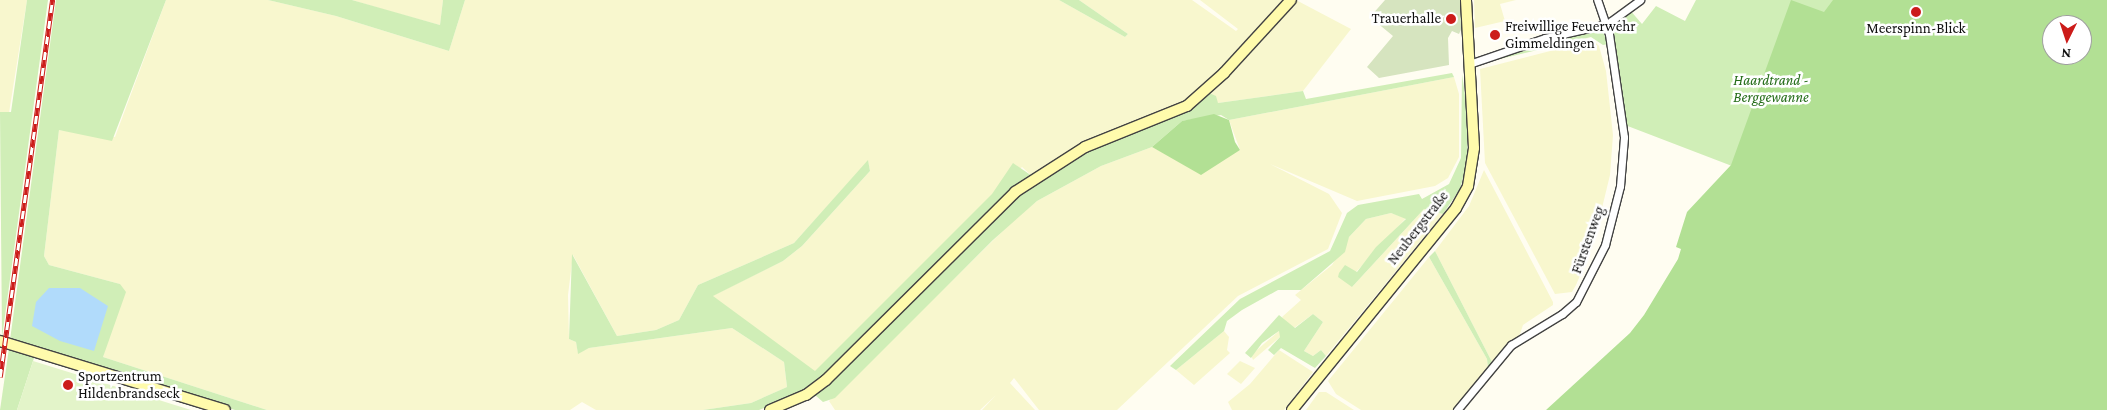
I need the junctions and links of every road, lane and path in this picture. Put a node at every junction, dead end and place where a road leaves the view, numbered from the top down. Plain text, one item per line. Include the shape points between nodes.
1 (1291, 0) edge
2 (1466, 0) edge
3 (1597, 0) edge
4 (1640, 0) edge
5 (1607, 24) junction
6 (1469, 64) junction
7 (0, 341) edge
8 (225, 410) edge
9 (770, 410) edge
10 (1292, 410) edge
11 (1457, 410) edge

1 - 9 street via 1224,73 1187,106 1085,148 1015,192 820,386
2 - 6 street, Neubergstraße
3 - 5 street, Fürstenweg
4 - 5 street
5 - 6 street via 1545,38
5 - 11 street, Fürstenweg via 1624,138 1620,186 1605,245 1576,302 1511,345
6 - 10 street, Neubergstraße via 1474,148 1468,186 1456,208
7 - 8 street

